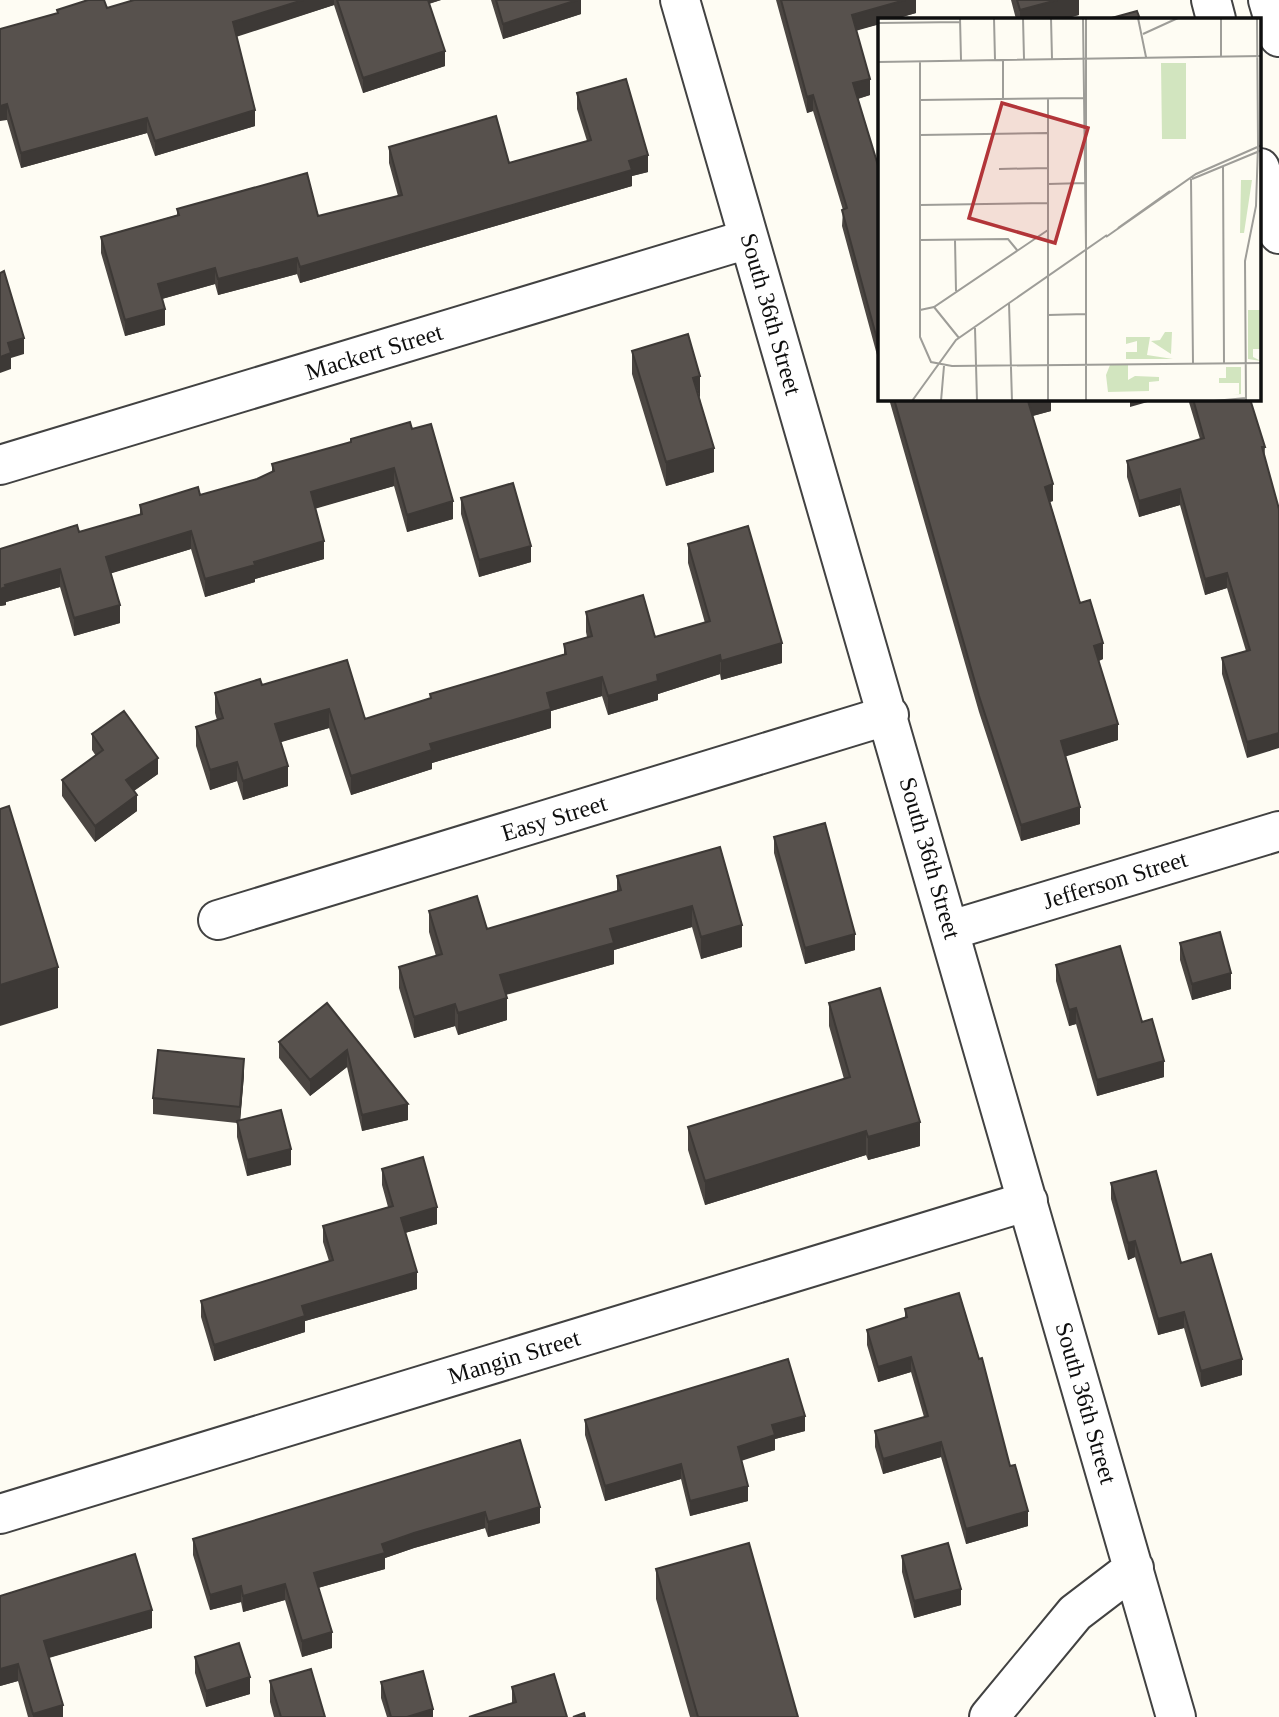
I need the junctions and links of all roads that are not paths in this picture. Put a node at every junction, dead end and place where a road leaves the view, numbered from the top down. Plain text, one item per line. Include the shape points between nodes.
1 (680, 0) edge
2 (1211, 0) edge
3 (1268, 0) edge
4 (1216, 18) edge
5 (1279, 37) edge
6 (1262, 175) edge
7 (1279, 234) edge
8 (748, 239) junction
9 (0, 465) edge
10 (889, 715) junction
11 (1279, 831) edge
12 (218, 920) dead end
13 (951, 930) junction
14 (1028, 1201) junction
15 (0, 1514) edge
16 (1133, 1568) junction
17 (989, 1717) edge
18 (1176, 1717) edge

1 - 8 street, South 36th Street
2 - 4 street
3 - 5 street
6 - 7 street
8 - 9 street, Mackert Street
8 - 10 street, South 36th Street
10 - 12 street, Easy Street
10 - 13 street, South 36th Street
11 - 13 street, Jefferson Street
13 - 14 street, South 36th Street
14 - 15 street, Mangin Street
14 - 16 street, South 36th Street
16 - 17 street via 1075,1613
16 - 18 street, South 36th Street

